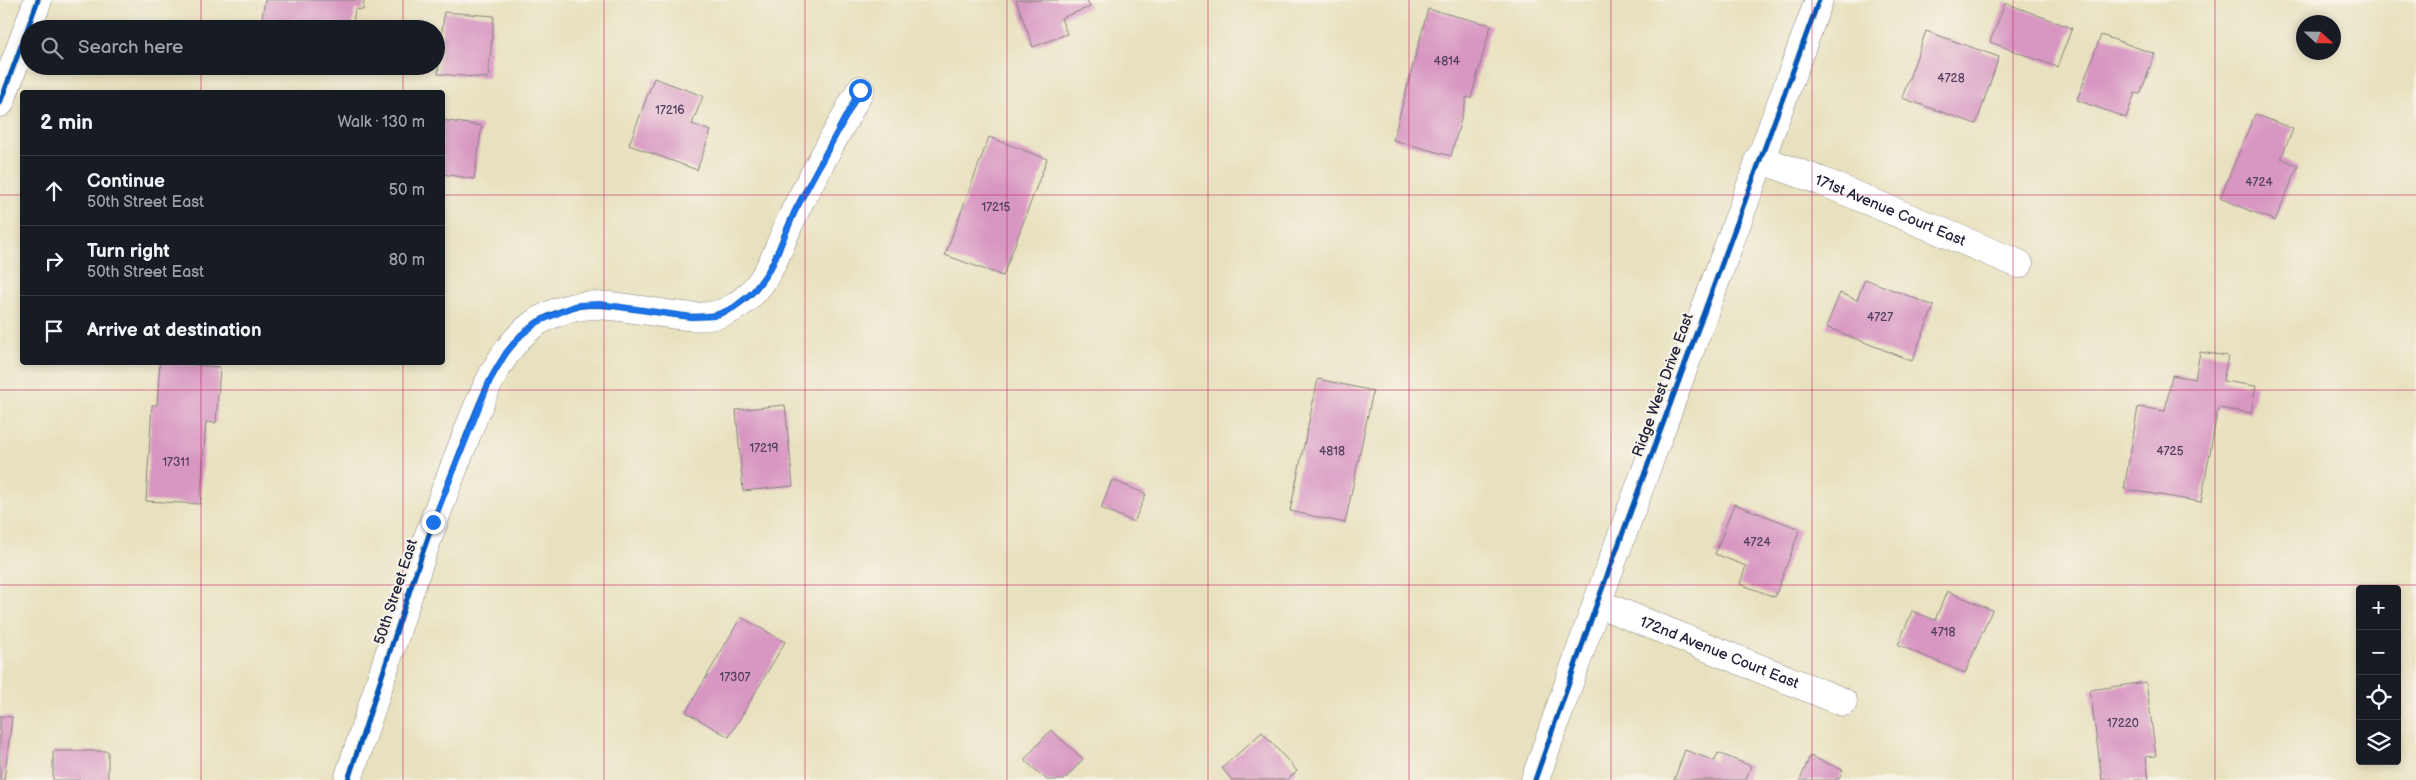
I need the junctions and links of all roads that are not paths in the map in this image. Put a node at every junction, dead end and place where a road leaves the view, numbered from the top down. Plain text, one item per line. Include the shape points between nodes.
1 (38, 0) edge
2 (1819, 0) edge
3 (31, 20) edge
4 (20, 49) edge
5 (860, 90) dead end
6 (0, 103) edge
7 (1760, 159) junction
8 (2019, 264) dead end
9 (1597, 603) junction
10 (1843, 702) dead end
11 (348, 780) edge
12 (1535, 780) edge

1 - 3 street
2 - 7 street, Ridge West Drive East
4 - 6 street
5 - 11 street, 50th Street East via 795,211 772,266 753,292 733,308 714,316 691,317 600,304 577,305 538,322 506,353 490,380 433,522
7 - 8 street, 171st Avenue Court East via 1821,181
7 - 9 street, Ridge West Drive East
9 - 10 street, 172nd Avenue Court East
9 - 12 street, Ridge West Drive East

